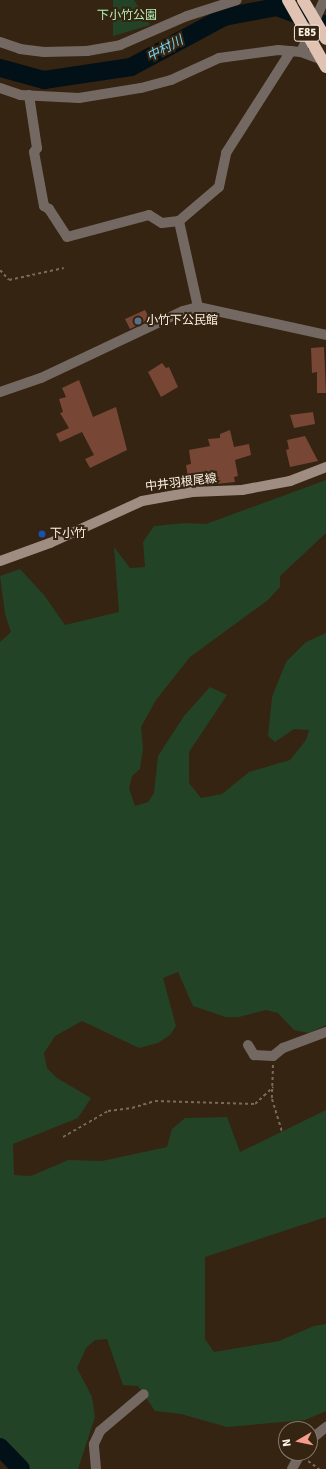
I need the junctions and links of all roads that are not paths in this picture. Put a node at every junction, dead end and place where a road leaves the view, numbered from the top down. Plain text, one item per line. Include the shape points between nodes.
1 (237, 0) edge
2 (288, 0) edge
3 (304, 0) edge
4 (324, 0) edge
5 (326, 40) edge
6 (0, 42) edge
7 (296, 52) junction
8 (326, 61) edge
9 (326, 67) edge
10 (0, 88) edge
11 (29, 96) junction
12 (179, 221) junction
13 (198, 307) junction
14 (326, 335) edge
15 (0, 392) edge
16 (326, 467) edge
17 (0, 561) edge
18 (326, 1032) edge
19 (248, 1045) dead end
20 (144, 1394) dead end
21 (326, 1427) edge
22 (318, 1434) edge
23 (96, 1469) edge

1 - 6 street via 187,16 120,45 93,50 44,52 20,49
2 - 9 highway, E85, bridge
3 - 5 highway, E85, bridge
4 - 7 street
7 - 8 street
7 - 11 street via 278,50 219,58 171,80 141,88 79,98
7 - 12 street via 226,153 219,187
10 - 11 street
11 - 12 street via 37,148 34,152 44,206 49,209 67,238 148,215 162,223
12 - 13 street
13 - 14 street
13 - 15 street via 183,311 41,378
16 - 17 main road, 中井羽根尾線 via 290,482 242,490 192,492 142,501 50,543
18 - 19 street via 283,1048 273,1056 254,1055
20 - 23 street via 100,1430 94,1444
21 - 22 street

